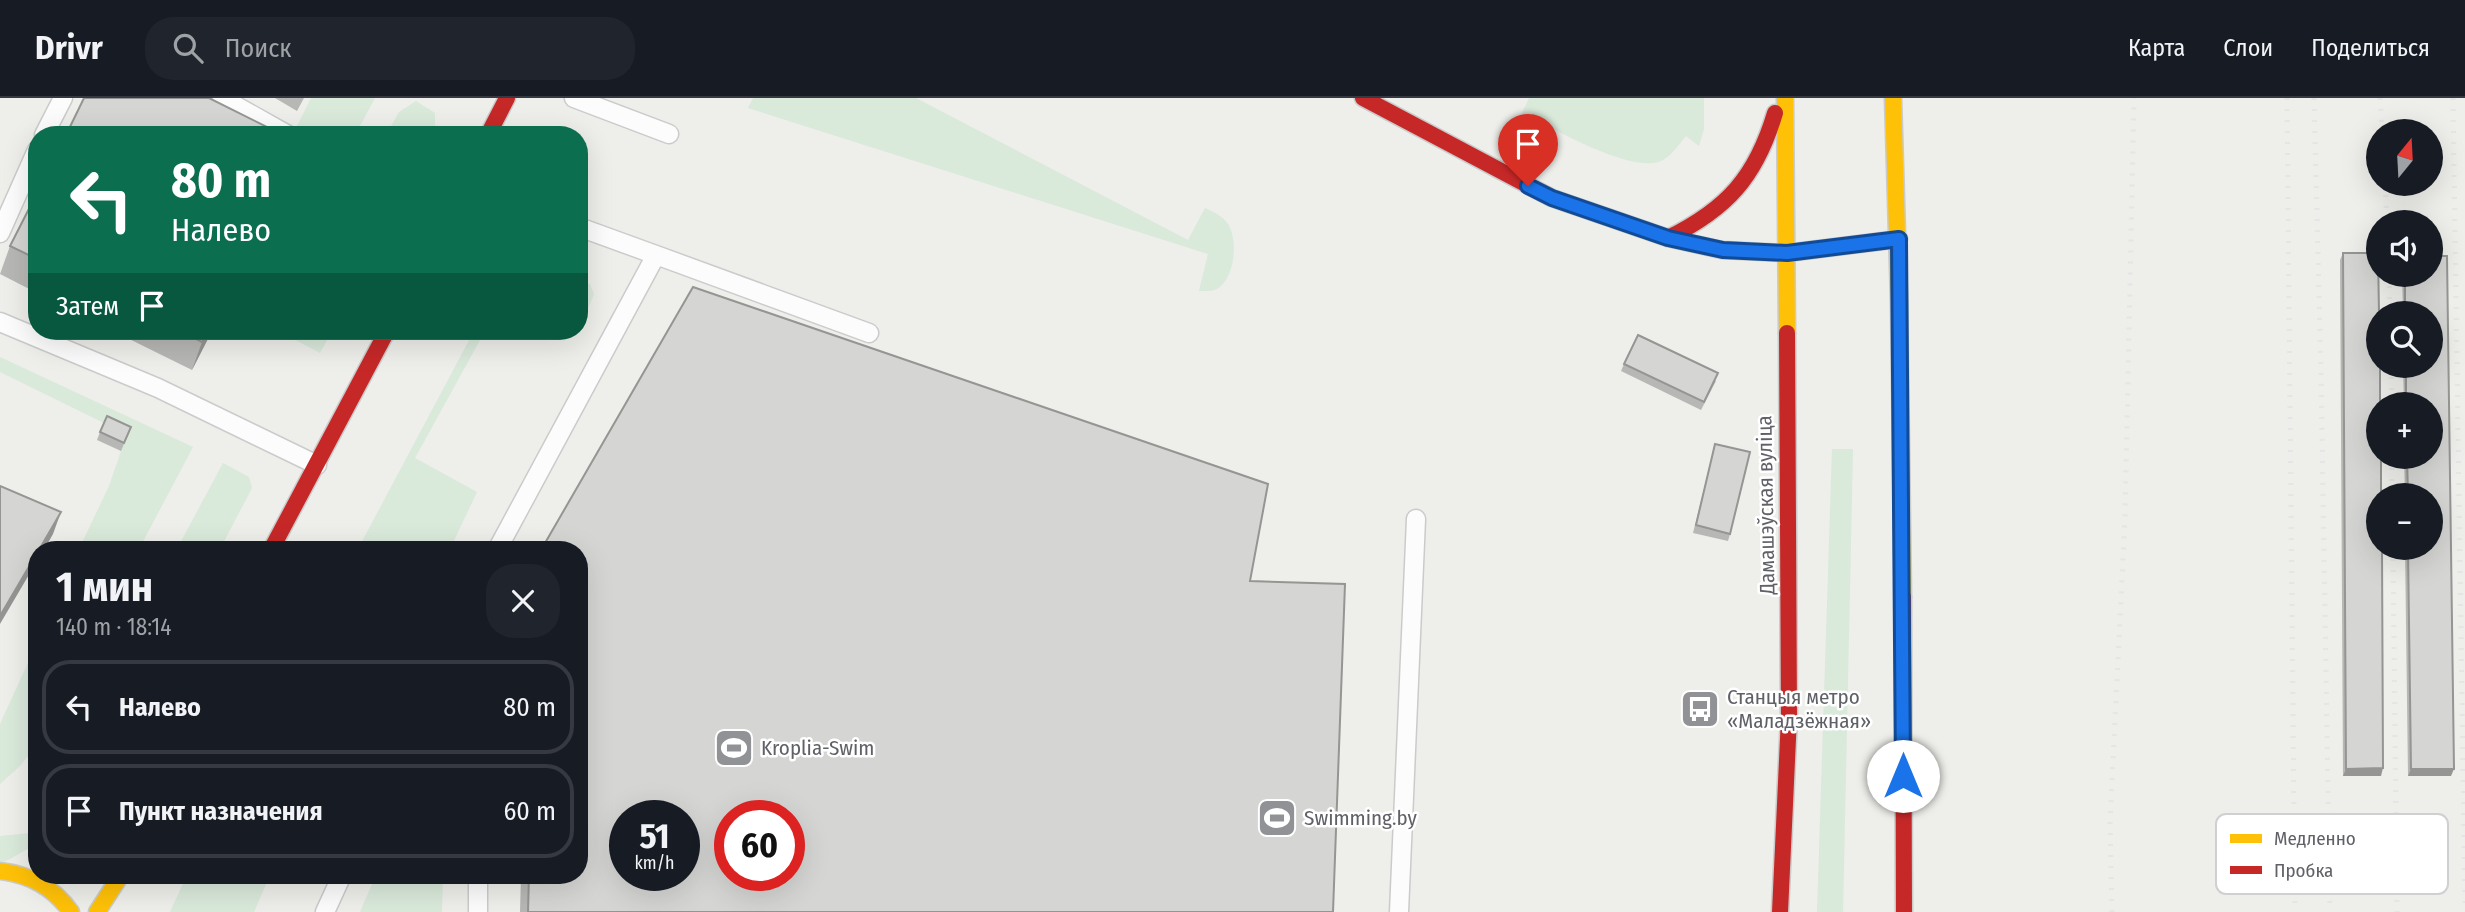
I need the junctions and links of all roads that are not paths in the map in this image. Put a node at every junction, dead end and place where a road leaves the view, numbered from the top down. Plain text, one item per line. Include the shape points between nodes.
1 (63, 98) edge
2 (222, 98) edge
3 (507, 98) edge
4 (574, 98) edge
5 (1363, 98) edge
6 (1779, 98) edge
7 (1785, 98) edge
8 (1893, 98) edge
9 (49, 126) edge
10 (272, 126) edge
11 (493, 126) edge
12 (669, 134) dead end
13 (28, 170) edge
14 (588, 230) edge
15 (0, 233) edge
16 (1668, 238) junction
17 (1899, 239) junction
18 (1787, 253) junction
19 (656, 255) junction
20 (0, 322) edge
21 (869, 333) dead end
22 (28, 334) edge
23 (43, 340) edge
24 (382, 340) edge
25 (317, 465) junction
26 (1416, 519) dead end
27 (276, 541) edge
28 (502, 541) edge
29 (0, 871) edge
30 (28, 875) edge
31 (45, 884) edge
32 (115, 884) edge
33 (338, 884) edge
34 (478, 884) edge
35 (71, 912) edge
36 (97, 912) edge
37 (325, 912) edge
38 (478, 912) edge
39 (1399, 912) edge
40 (1780, 912) edge
41 (1904, 912) edge

1 - 9 lane
2 - 10 lane
3 - 11 main road
4 - 12 lane
5 - 16 main road via 1552,198
6 - 16 main road via 1759,159 1745,184 1703,220
7 - 18 main road, Дамашэўская вуліца
8 - 17 main road
13 - 15 lane
14 - 19 lane
16 - 18 main road via 1723,250
17 - 18 main road
17 - 41 main road
18 - 40 main road, Дамашэўская вуліца via 1789,717
19 - 21 lane
19 - 28 lane
20 - 22 lane
23 - 25 lane via 158,388
24 - 25 main road
25 - 27 main road
26 - 39 lane
29 - 30 main road
31 - 35 main road
32 - 36 main road
33 - 37 lane
34 - 38 lane

